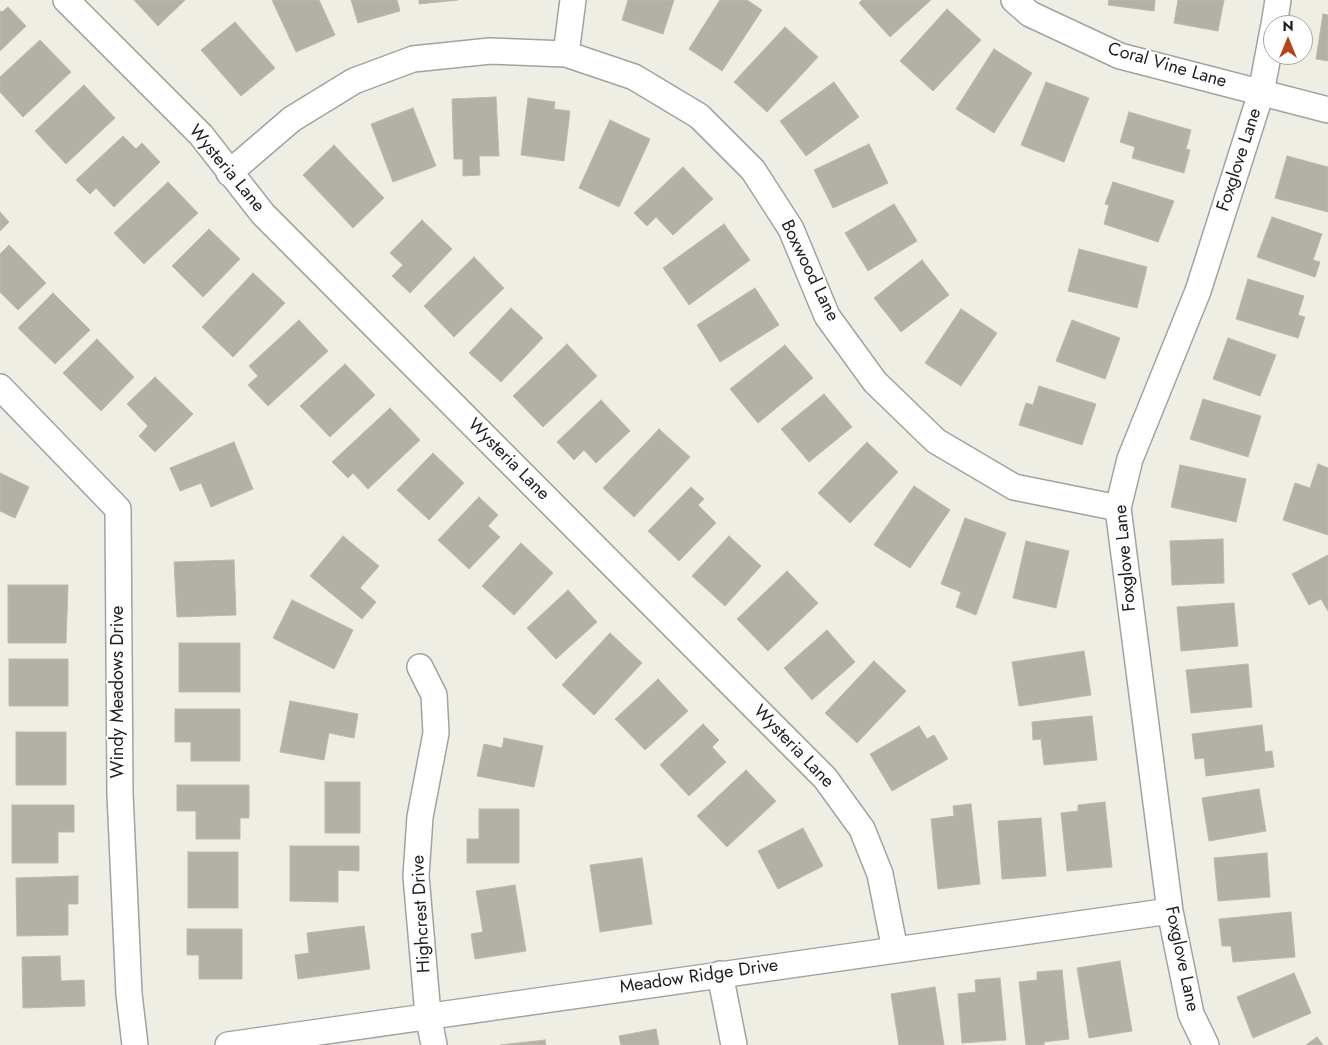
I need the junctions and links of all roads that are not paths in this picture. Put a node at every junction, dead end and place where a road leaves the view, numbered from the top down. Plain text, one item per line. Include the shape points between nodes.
1 (66, 0) edge
2 (573, 0) edge
3 (1014, 0) edge
4 (1278, 0) edge
5 (1275, 15) edge
6 (566, 54) junction
7 (1266, 65) edge
8 (1261, 92) junction
9 (1328, 110) edge
10 (229, 173) junction
11 (0, 387) edge
12 (1118, 508) junction
13 (420, 668) dead end
14 (1170, 911) junction
15 (895, 950) junction
16 (720, 974) junction
17 (428, 1015) junction
18 (136, 1045) edge
19 (228, 1045) edge
20 (434, 1045) edge
21 (734, 1045) edge
22 (1206, 1045) edge

1 - 10 street, Wysteria Lane via 201,135
2 - 6 street
3 - 8 street, Coral Vine Lane via 1030,14 1120,56
4 - 5 street, Foxglove Lane
6 - 10 street, Boxwood Lane via 490,51 413,59 354,81 292,119
6 - 12 street, Boxwood Lane via 634,77 699,116 753,170 791,229 827,316 875,382 936,441 1014,487
7 - 8 street, Foxglove Lane
8 - 9 street, Coral Vine Lane
8 - 12 street, Foxglove Lane via 1198,291 1130,458
10 - 15 street, Wysteria Lane via 263,214 825,778 862,829 880,874
11 - 18 street, Windy Meadows Drive via 118,509 120,794 128,994
12 - 14 street, Foxglove Lane
13 - 17 street, Highcrest Drive via 434,695 436,733 420,817 416,876
14 - 15 street, Meadow Ridge Drive
14 - 22 street, Foxglove Lane via 1191,1014
15 - 16 street, Meadow Ridge Drive
16 - 17 street, Meadow Ridge Drive
16 - 21 street
17 - 19 street, Meadow Ridge Drive
17 - 20 street, Highcrest Drive

